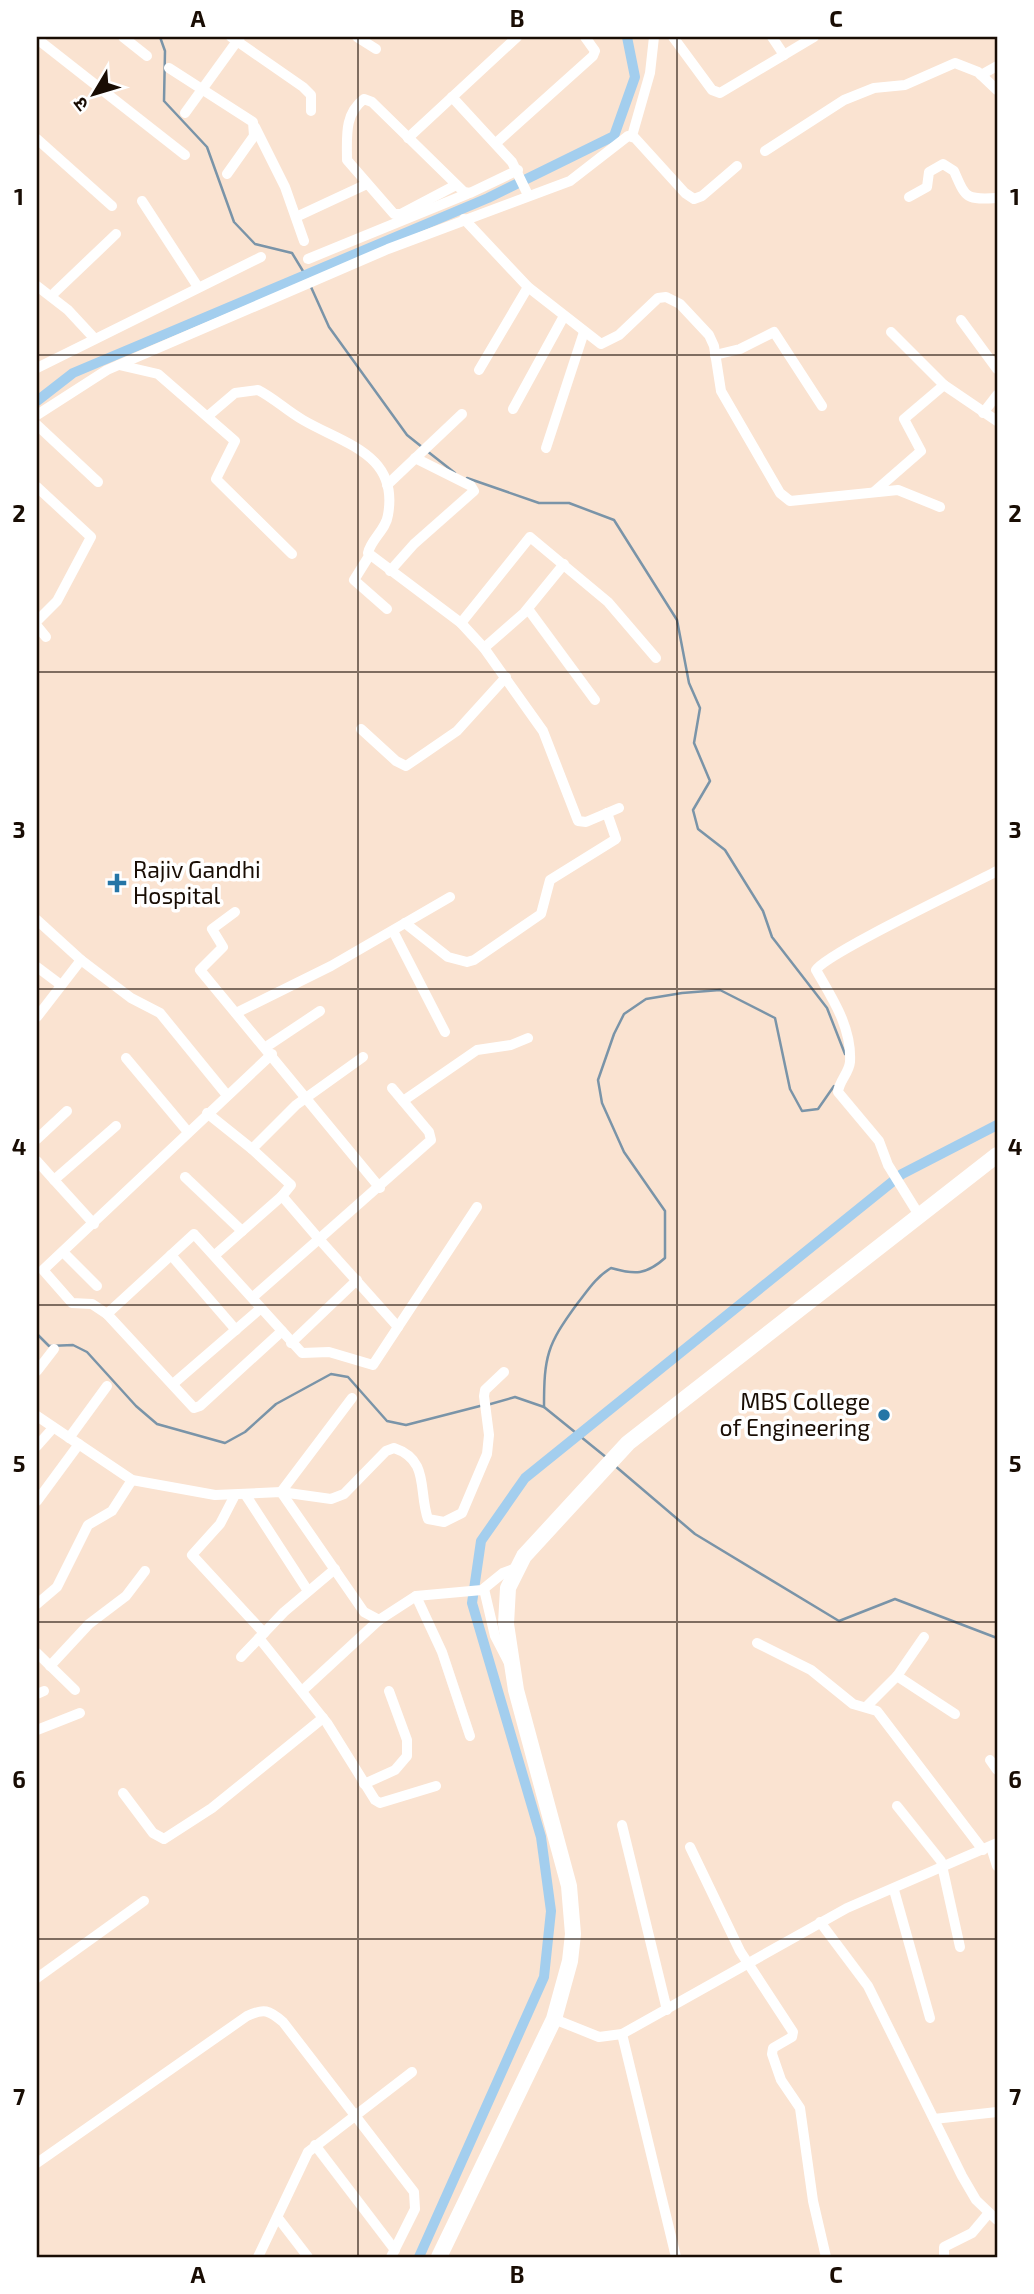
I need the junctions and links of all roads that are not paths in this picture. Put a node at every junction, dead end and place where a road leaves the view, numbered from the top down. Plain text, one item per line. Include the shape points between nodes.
1 (123, 37) edge
2 (357, 37) edge
3 (517, 37) edge
4 (585, 37) edge
5 (652, 37) edge
6 (673, 37) edge
7 (772, 37) edge
8 (814, 37) edge
9 (236, 38) edge
10 (41, 42) edge
11 (376, 49) dead end
12 (785, 55) junction
13 (147, 56) dead end
14 (997, 66) edge
15 (169, 68) dead end
16 (982, 75) junction
17 (203, 90) junction
18 (997, 90) edge
19 (452, 97) junction
20 (311, 111) dead end
21 (185, 113) dead end
22 (255, 127) junction
23 (632, 136) junction
24 (408, 138) junction
25 (37, 139) edge
26 (496, 143) junction
27 (765, 152) dead end
28 (185, 155) dead end
29 (737, 166) dead end
30 (519, 173) junction
31 (228, 174) dead end
32 (367, 184) junction
33 (456, 185) junction
34 (527, 192) junction
35 (467, 194) junction
36 (909, 197) dead end
37 (997, 198) edge
38 (142, 201) dead end
39 (112, 206) dead end
40 (296, 217) junction
41 (464, 219) junction
42 (116, 234) dead end
43 (304, 241) dead end
44 (261, 257) dead end
45 (308, 259) dead end
46 (37, 286) edge
47 (198, 287) junction
48 (528, 288) junction
49 (51, 296) junction
50 (564, 316) junction
51 (961, 320) dead end
52 (584, 332) junction
53 (891, 332) dead end
54 (94, 338) junction
55 (715, 355) junction
56 (119, 365) junction
57 (37, 368) edge
58 (997, 369) edge
59 (479, 370) dead end
60 (944, 385) junction
61 (997, 395) edge
62 (822, 406) dead end
63 (513, 409) dead end
64 (983, 413) junction
65 (462, 414) dead end
66 (37, 415) edge
67 (208, 416) junction
68 (997, 421) edge
69 (37, 425) edge
70 (546, 448) dead end
71 (421, 452) junction
72 (98, 482) dead end
73 (387, 485) junction
74 (37, 487) edge
75 (874, 491) junction
76 (940, 507) dead end
77 (292, 554) dead end
78 (369, 555) junction
79 (564, 564) junction
80 (390, 571) junction
81 (387, 609) dead end
82 (528, 609) junction
83 (37, 624) edge
84 (461, 624) junction
85 (46, 637) dead end
86 (484, 648) junction
87 (656, 658) dead end
88 (506, 677) junction
89 (595, 700) dead end
90 (361, 729) dead end
91 (619, 808) dead end
92 (607, 813) junction
93 (997, 872) edge
94 (450, 897) dead end
95 (235, 912) dead end
96 (37, 920) edge
97 (405, 923) junction
98 (393, 930) junction
99 (81, 960) junction
100 (37, 967) edge
101 (61, 985) junction
102 (320, 1011) dead end
103 (236, 1013) junction
104 (37, 1017) edge
105 (445, 1032) dead end
106 (528, 1038) dead end
107 (269, 1050) junction
108 (362, 1057) dead end
109 (126, 1058) dead end
110 (392, 1088) dead end
111 (226, 1094) junction
112 (306, 1098) junction
113 (403, 1101) junction
114 (67, 1111) dead end
115 (207, 1113) junction
116 (116, 1126) dead end
117 (188, 1132) junction
118 (37, 1139) edge
119 (253, 1149) junction
120 (997, 1155) edge
121 (37, 1161) edge
122 (185, 1177) dead end
123 (54, 1180) junction
124 (380, 1188) junction
125 (282, 1196) junction
126 (477, 1207) dead end
127 (919, 1215) junction
128 (94, 1224) junction
129 (242, 1231) junction
130 (319, 1239) junction
131 (63, 1252) junction
132 (171, 1255) junction
133 (215, 1255) junction
134 (40, 1266) edge
135 (357, 1280) junction
136 (97, 1286) dead end
137 (253, 1297) junction
138 (261, 1308) junction
139 (107, 1314) junction
140 (398, 1327) junction
141 (236, 1330) junction
142 (282, 1331) junction
143 (291, 1343) junction
144 (54, 1349) dead end
145 (37, 1371) edge
146 (504, 1372) dead end
147 (173, 1384) junction
148 (107, 1386) dead end
149 (352, 1398) dead end
150 (37, 1416) edge
151 (53, 1428) junction
152 (74, 1441) junction
153 (37, 1446) edge
154 (132, 1480) junction
155 (281, 1492) junction
156 (240, 1494) junction
157 (37, 1501) edge
158 (516, 1568) junction
159 (335, 1569) junction
160 (145, 1571) dead end
161 (482, 1589) junction
162 (308, 1591) junction
163 (416, 1596) junction
164 (37, 1604) edge
165 (379, 1620) junction
166 (261, 1636) junction
167 (924, 1637) dead end
168 (757, 1643) dead end
169 (37, 1653) edge
170 (241, 1657) dead end
171 (511, 1665) junction
172 (50, 1666) junction
173 (897, 1676) junction
174 (75, 1690) dead end
175 (302, 1691) junction
176 (389, 1691) dead end
177 (866, 1707) junction
178 (80, 1713) dead end
179 (955, 1714) dead end
180 (323, 1718) junction
181 (37, 1730) edge
182 (470, 1736) dead end
183 (990, 1760) dead end
184 (997, 1770) edge
185 (364, 1784) junction
186 (436, 1786) dead end
187 (123, 1793) dead end
188 (897, 1805) dead end
189 (622, 1825) dead end
190 (690, 1847) dead end
191 (991, 1847) edge
192 (997, 1866) edge
193 (943, 1867) junction
194 (894, 1890) junction
195 (144, 1901) dead end
196 (821, 1922) junction
197 (960, 1947) dead end
198 (749, 1965) junction
199 (37, 1978) edge
200 (667, 2010) junction
201 (930, 2018) dead end
202 (554, 2019) junction
203 (622, 2034) junction
204 (412, 2072) dead end
205 (997, 2112) edge
206 (356, 2114) junction
207 (934, 2119) junction
208 (315, 2145) junction
209 (37, 2163) edge
210 (993, 2217) edge
211 (278, 2218) junction
212 (393, 2254) edge
213 (258, 2257) edge
214 (308, 2257) edge
215 (439, 2257) edge
216 (676, 2257) edge
217 (826, 2257) edge
218 (944, 2257) edge

1 - 13 street
2 - 11 street
3 - 19 street
4 - 26 street via 595,51 593,56
5 - 23 street via 650,73
6 - 12 street via 712,90 720,93
7 - 12 street
8 - 12 street
9 - 17 street
9 - 20 street via 303,87 310,95
10 - 28 street
14 - 16 street
15 - 17 street
16 - 18 street
16 - 27 street via 955,63 905,85 866,90
17 - 21 street
17 - 22 street via 250,118
19 - 24 street
19 - 26 street
22 - 31 street via 254,136
22 - 40 street
23 - 29 street via 694,199
23 - 34 street via 570,181
24 - 32 street via 372,102 364,99 356,105 348,122 347,160
24 - 33 street
25 - 39 street
26 - 30 street
30 - 34 street
30 - 35 street
32 - 33 street via 397,215
32 - 40 street
33 - 35 street
34 - 41 street
35 - 45 street
36 - 37 street via 927,187 929,173 943,164 954,171 965,194 976,199
38 - 47 street
40 - 43 street
41 - 48 street
41 - 56 street
42 - 49 street
44 - 47 street
46 - 49 street
47 - 54 street
48 - 50 street
48 - 59 street
49 - 54 street
50 - 52 street
50 - 63 street
51 - 58 street
52 - 55 street via 605,344 654,300 666,298 686,309 709,335
52 - 70 street
53 - 60 street
54 - 57 street
55 - 62 street via 774,332
55 - 75 street via 721,391 786,498 797,502
56 - 66 street
56 - 67 street via 158,374
60 - 64 street
60 - 75 street via 904,419 921,451
61 - 64 street
64 - 68 street
65 - 71 street
67 - 73 street via 235,393 258,390 301,419 356,446 382,470
67 - 77 street via 235,441 216,479
69 - 72 street
71 - 73 street
71 - 80 street via 474,491
73 - 78 street via 388,516
74 - 83 street via 91,537 57,601
75 - 76 street via 905,491
78 - 80 street
78 - 81 street via 354,580
79 - 82 street
79 - 84 street via 533,537 527,538
79 - 87 street via 614,608
80 - 84 street
82 - 86 street
82 - 89 street
83 - 85 street
84 - 86 street
86 - 88 street
88 - 90 street via 457,731 406,766
88 - 92 street via 544,731 578,821
91 - 92 street
92 - 97 street via 616,839 550,880 541,914 481,957 467,962 448,957
93 - 127 street via 817,968 838,1007 847,1039 850,1064 838,1092 879,1140 888,1165
94 - 97 street
95 - 103 street via 212,929 223,947 200,968
96 - 99 street
97 - 98 street
98 - 103 street
98 - 105 street
99 - 101 street
99 - 111 street via 131,998 160,1013
100 - 101 street
101 - 104 street
102 - 107 street
103 - 107 street
106 - 113 street via 477,1050
107 - 111 street
107 - 112 street
108 - 112 street
109 - 117 street
110 - 113 street
111 - 115 street
112 - 119 street
112 - 124 street
113 - 124 street via 431,1140
114 - 118 street
115 - 117 street
115 - 119 street
116 - 123 street
117 - 128 street
119 - 125 street via 291,1185
120 - 127 street
121 - 123 street
122 - 129 street
123 - 128 street
124 - 130 street
125 - 129 street
125 - 130 street
126 - 140 street
127 - 158 street via 628,1443
128 - 131 street
129 - 133 street
130 - 135 street
130 - 137 street
131 - 134 street
131 - 136 street
132 - 133 street via 194,1234
132 - 139 street
132 - 141 street
133 - 137 street
134 - 139 street via 72,1303 92,1304
135 - 140 street
135 - 143 street
137 - 138 street
138 - 141 street
138 - 142 street
139 - 147 street
140 - 143 street via 373,1365 329,1352 302,1353
141 - 147 street
142 - 143 street
142 - 147 street via 200,1406 192,1407
144 - 145 street
146 - 155 street via 484,1395 487,1454 465,1507 452,1520 428,1519 420,1470 413,1458 394,1448 337,1497
148 - 152 street
149 - 155 street
150 - 151 street
151 - 152 street
151 - 153 street
152 - 154 street
152 - 157 street
154 - 156 street via 215,1495
154 - 164 street via 112,1511 85,1528 57,1587
155 - 156 street
155 - 159 street
156 - 162 street
156 - 166 street via 192,1555
158 - 161 street
158 - 171 street via 506,1604
159 - 162 street
159 - 165 street via 359,1606
160 - 172 street via 126,1596 89,1624
161 - 163 street
161 - 171 street via 495,1636
162 - 166 street
163 - 165 street
163 - 182 street via 442,1652
165 - 175 street
166 - 170 street
166 - 175 street
167 - 173 street
168 - 177 street via 811,1670 847,1701
169 - 172 street
171 - 202 street via 572,1908 570,1961
172 - 174 street
173 - 177 street
173 - 179 street
175 - 180 street
176 - 185 street via 407,1740 407,1756 395,1770
177 - 191 street via 882,1716
178 - 181 street
180 - 185 street
180 - 187 street via 212,1808 164,1839 153,1833
183 - 184 street
185 - 186 street via 380,1803
188 - 193 street
189 - 200 street
190 - 198 street
191 - 192 street
191 - 193 street
193 - 194 street
193 - 197 street
194 - 196 street
194 - 201 street
195 - 199 street
196 - 198 street
196 - 207 street via 867,1986
198 - 200 street
198 - 217 street via 793,2032 772,2054 781,2080 800,2108 811,2192
200 - 203 street
202 - 203 street via 599,2037
202 - 215 street
203 - 216 street
204 - 206 street
205 - 207 street
206 - 208 street
206 - 209 street via 283,2022 262,2010
206 - 212 street via 416,2197 415,2209
207 - 210 street via 962,2176
208 - 211 street via 304,2158
208 - 212 street
210 - 218 street via 944,2247
211 - 213 street
211 - 214 street

